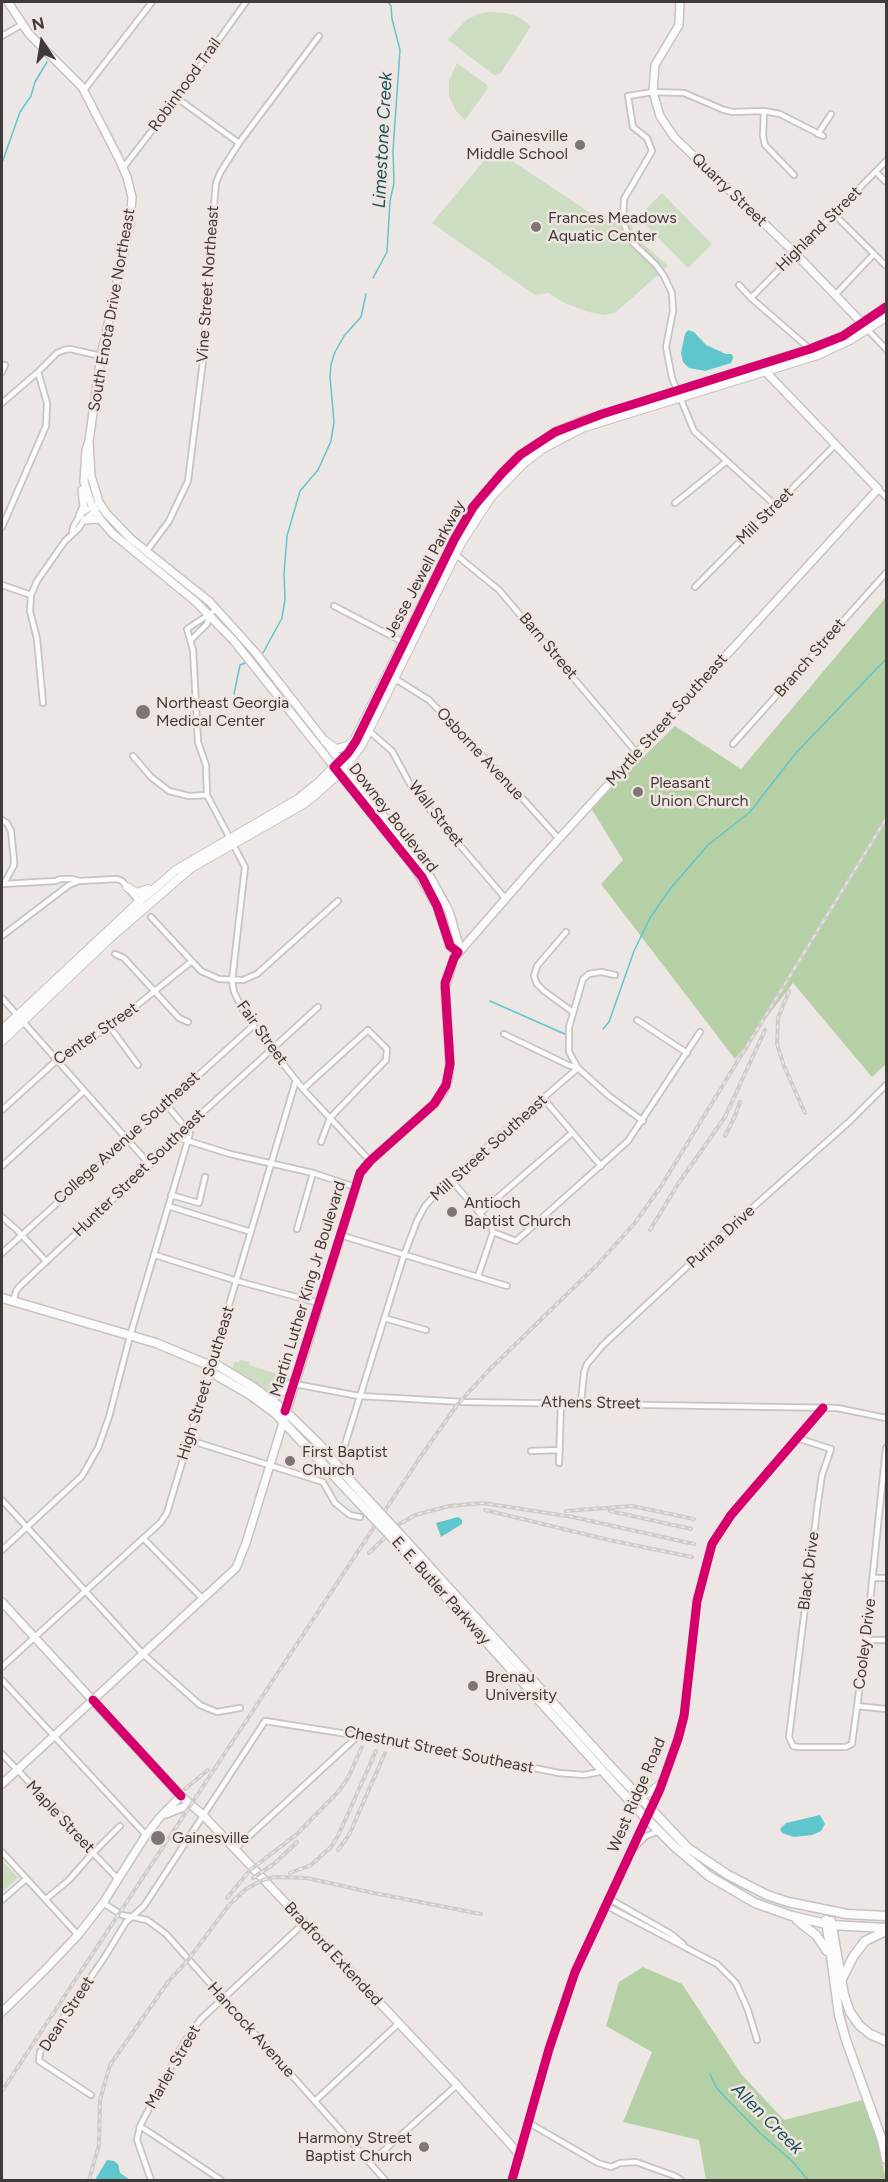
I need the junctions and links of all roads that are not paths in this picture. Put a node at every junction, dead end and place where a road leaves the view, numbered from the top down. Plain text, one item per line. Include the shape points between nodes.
1 (8, 2) edge
2 (152, 2) edge
3 (246, 2) edge
4 (680, 2) edge
5 (22, 24) junction
6 (2, 36) edge
7 (319, 36) dead end
8 (84, 90) junction
9 (653, 92) junction
10 (177, 98) junction
11 (764, 111) junction
12 (831, 114) dead end
13 (239, 143) junction
14 (886, 161) edge
15 (123, 168) junction
16 (876, 172) junction
17 (794, 176) dead end
18 (886, 182) edge
19 (834, 214) junction
20 (794, 252) junction
21 (874, 254) junction
22 (886, 266) edge
23 (739, 285) dead end
24 (835, 295) junction
25 (752, 298) junction
26 (886, 307) edge
27 (886, 317) edge
28 (865, 327) junction
29 (810, 349) junction
30 (886, 349) edge
31 (101, 356) junction
32 (5, 365) dead end
33 (2, 372) edge
34 (38, 372) junction
35 (765, 372) junction
36 (679, 394) junction
37 (2, 403) edge
38 (89, 441) junction
39 (835, 445) junction
40 (727, 461) junction
41 (84, 473) junction
42 (878, 489) junction
43 (886, 497) edge
44 (675, 503) dead end
45 (775, 505) junction
46 (97, 506) junction
47 (82, 518) junction
48 (100, 519) junction
49 (2, 527) edge
50 (132, 550) junction
51 (147, 552) junction
52 (452, 552) junction
53 (142, 559) junction
54 (156, 560) junction
55 (886, 573) edge
56 (2, 585) edge
57 (694, 587) dead end
58 (31, 595) junction
59 (334, 606) dead end
60 (217, 609) junction
61 (210, 615) junction
62 (191, 640) junction
63 (407, 644) junction
64 (394, 678) junction
65 (42, 703) dead end
66 (368, 730) junction
67 (325, 741) junction
68 (356, 741) junction
69 (734, 744) dead end
70 (637, 753) junction
71 (134, 756) dead end
72 (339, 767) junction
73 (207, 795) junction
74 (2, 820) edge
75 (559, 839) junction
76 (232, 841) junction
77 (176, 870) junction
78 (56, 881) junction
79 (79, 881) junction
80 (3, 884) edge
81 (127, 886) junction
82 (62, 891) junction
83 (505, 898) junction
84 (338, 901) dead end
85 (141, 905) junction
86 (151, 917) dead end
87 (566, 932) dead end
88 (2, 936) edge
89 (458, 952) junction
90 (115, 954) dead end
91 (192, 961) junction
92 (615, 975) dead end
93 (232, 981) junction
94 (154, 992) junction
95 (2, 998) edge
96 (318, 1006) dead end
97 (573, 1012) junction
98 (20, 1019) junction
99 (637, 1020) dead end
100 (188, 1022) dead end
101 (254, 1025) junction
102 (110, 1027) junction
103 (2, 1030) edge
104 (700, 1032) dead end
105 (504, 1034) dead end
106 (2, 1041) edge
107 (273, 1049) junction
108 (687, 1053) junction
109 (57, 1060) junction
110 (138, 1065) dead end
111 (578, 1068) junction
112 (296, 1080) junction
113 (886, 1085) edge
114 (303, 1089) junction
115 (84, 1091) junction
116 (543, 1098) junction
117 (166, 1104) junction
118 (2, 1110) edge
119 (330, 1118) junction
120 (643, 1120) junction
121 (188, 1129) junction
122 (573, 1133) junction
123 (127, 1138) junction
124 (179, 1138) junction
125 (188, 1141) junction
126 (321, 1142) dead end
127 (370, 1161) junction
128 (272, 1164) junction
129 (150, 1165) junction
130 (2, 1166) edge
131 (601, 1166) junction
132 (313, 1173) junction
133 (206, 1177) dead end
134 (452, 1180) junction
135 (355, 1187) junction
136 (171, 1195) junction
137 (168, 1206) junction
138 (480, 1213) junction
139 (2, 1217) edge
140 (297, 1229) dead end
141 (251, 1232) junction
142 (493, 1232) junction
143 (21, 1234) junction
144 (340, 1236) junction
145 (2, 1253) edge
146 (155, 1255) junction
147 (404, 1255) junction
148 (46, 1261) junction
149 (478, 1276) junction
150 (237, 1281) junction
151 (507, 1286) dead end
152 (2, 1298) edge
153 (13, 1302) junction
154 (320, 1303) junction
155 (384, 1318) junction
156 (426, 1330) dead end
157 (130, 1336) junction
158 (209, 1366) junction
159 (296, 1382) junction
160 (359, 1396) junction
161 (268, 1398) junction
162 (561, 1402) junction
163 (581, 1403) junction
164 (823, 1408) junction
165 (285, 1411) junction
166 (886, 1418) edge
167 (283, 1422) junction
168 (797, 1438) junction
169 (189, 1440) junction
170 (886, 1448) edge
171 (560, 1450) junction
172 (531, 1451) dead end
173 (342, 1454) dead end
174 (559, 1463) dead end
175 (270, 1465) junction
176 (354, 1490) junction
177 (2, 1500) edge
178 (360, 1517) dead end
179 (27, 1527) junction
180 (144, 1539) junction
181 (2, 1550) edge
182 (873, 1578) junction
183 (886, 1578) edge
184 (86, 1590) junction
185 (202, 1599) junction
186 (2, 1602) edge
187 (35, 1636) junction
188 (886, 1640) edge
189 (866, 1641) junction
190 (143, 1654) junction
191 (2, 1667) edge
192 (2, 1680) edge
193 (93, 1700) junction
194 (857, 1706) junction
195 (240, 1708) dead end
196 (886, 1709) edge
197 (855, 1734) joint
198 (359, 1735) junction
199 (53, 1737) junction
200 (2, 1754) edge
201 (608, 1769) junction
202 (16, 1770) junction
203 (662, 1783) junction
204 (2, 1784) edge
205 (181, 1796) junction
206 (640, 1796) junction
207 (191, 1804) junction
208 (651, 1809) junction
209 (203, 1815) junction
210 (161, 1816) junction
211 (646, 1818) junction
212 (120, 1826) dead end
213 (659, 1831) junction
214 (146, 1835) junction
215 (234, 1849) junction
216 (631, 1851) junction
217 (2, 1852) edge
218 (93, 1853) junction
219 (26, 1879) junction
220 (118, 1879) junction
221 (608, 1898) junction
222 (46, 1899) junction
223 (2, 1900) edge
224 (103, 1903) junction
225 (605, 1905) junction
226 (772, 1909) junction
227 (829, 1911) junction
228 (886, 1916) edge
229 (132, 1917) junction
230 (304, 1923) junction
231 (828, 1924) junction
232 (886, 1930) edge
233 (78, 1935) junction
234 (690, 1950) junction
235 (830, 1958) junction
236 (842, 1980) junction
237 (223, 1998) junction
238 (2, 2012) edge
239 (398, 2024) junction
240 (757, 2040) dead end
241 (886, 2040) edge
242 (457, 2085) junction
243 (91, 2095) dead end
244 (315, 2101) junction
245 (529, 2123) junction
246 (140, 2126) junction
247 (520, 2155) junction
248 (886, 2159) edge
249 (370, 2163) junction
250 (150, 2181) edge
251 (221, 2181) edge
252 (385, 2181) edge
253 (512, 2181) edge
254 (681, 2181) edge

1 - 5 main road, South Enota Drive Northeast
2 - 8 street
3 - 10 street, Robinhood Trail
4 - 9 main road, Quarry Street via 679,26 655,65
5 - 6 street
5 - 8 main road, South Enota Drive Northeast
7 - 13 street, Vine Street Northeast
8 - 15 main road, South Enota Drive Northeast
9 - 11 street via 684,93 733,112
9 - 20 main road, Quarry Street via 660,116 674,136
9 - 36 street via 628,96 633,127 647,138 652,151 624,199 623,221 630,240 656,265 672,293 666,347
10 - 13 street
10 - 15 street, Robinhood Trail
11 - 12 street via 780,114 820,135
11 - 17 street via 765,145
13 - 51 street, Vine Street Northeast via 216,183 203,361 188,481 169,521
14 - 16 street, Highland Street
15 - 31 main road, South Enota Drive Northeast via 132,207
16 - 18 street
16 - 19 street, Highland Street
19 - 20 street, Highland Street
19 - 21 street
20 - 24 main road, Quarry Street
20 - 25 street, Highland Street
21 - 22 street
21 - 24 street
23 - 25 street
24 - 28 main road, Quarry Street
25 - 29 street
26 - 28 main road
27 - 28 main road
28 - 29 main road
28 - 30 street
28 - 35 main road via 818,355
29 - 36 main road
31 - 34 street via 64,350
31 - 38 main road, South Enota Drive Northeast
32 - 33 street
34 - 37 street
34 - 49 street via 47,403 46,426
35 - 36 main road
35 - 39 main road
36 - 40 street via 694,431
36 - 52 main road, Jesse Jewell Parkway via 576,423 520,455 473,507
38 - 41 main road, Downey Boulevard
38 - 46 main road, Downey Boulevard
39 - 42 main road
39 - 45 street, Mill Street
40 - 44 street
40 - 45 street
41 - 46 main road, Downey Boulevard via 85,488
41 - 47 main road
42 - 43 street
42 - 70 main road, Myrtle Street Southeast
45 - 57 street, Mill Street
46 - 47 street
46 - 48 main road, Downey Boulevard
46 - 51 main road, Downey Boulevard
47 - 48 main road
47 - 58 street via 79,528 37,581
48 - 50 main road, Downey Boulevard
50 - 51 main road
50 - 53 main road, Downey Boulevard
51 - 54 main road, Downey Boulevard
52 - 63 main road, Jesse Jewell Parkway
52 - 70 street, Barn Street via 505,596
53 - 54 main road
53 - 61 main road, Downey Boulevard
54 - 60 main road, Downey Boulevard
55 - 69 street, Branch Street
56 - 58 street
58 - 65 street
59 - 63 street
60 - 61 street
60 - 67 main road, Downey Boulevard
61 - 62 street via 207,624
61 - 62 street via 187,629
61 - 72 main road, Downey Boulevard
62 - 73 street via 198,742 206,765
63 - 64 main road, Jesse Jewell Parkway
63 - 68 main road, Jesse Jewell Parkway
64 - 66 main road, Jesse Jewell Parkway
64 - 75 street, Osborne Avenue via 429,700
66 - 72 main road, Jesse Jewell Parkway via 362,744
66 - 83 street, Wall Street via 392,751 428,808
67 - 68 main road via 336,748
67 - 72 main road, Downey Boulevard
68 - 72 main road, Jesse Jewell Parkway
70 - 75 main road, Myrtle Street Southeast
71 - 73 street via 151,777 169,790
72 - 76 main road via 310,791
72 - 89 main road, Downey Boulevard via 422,878 450,946
73 - 76 street
74 - 80 street via 11,831 15,860
75 - 83 main road, Myrtle Street Southeast
76 - 77 main road
76 - 85 main road
76 - 93 street via 245,867 245,876
77 - 81 main road via 141,893
77 - 85 main road
78 - 79 street
78 - 80 street
78 - 82 street
79 - 81 street via 117,879
79 - 82 street
81 - 85 street
82 - 88 street
83 - 89 main road, Myrtle Street Southeast
84 - 93 street via 257,974
85 - 98 main road
86 - 91 street, Fair Street
87 - 97 street via 537,966 534,976 544,992
89 - 127 main road, Martin Luther King Jr Boulevard via 445,988 450,1064 446,1085 434,1104
90 - 94 street via 124,958
91 - 93 street, Fair Street via 211,976
91 - 94 street, Center Street
92 - 97 street via 602,972 585,976
93 - 101 street, Fair Street via 237,1001
94 - 100 street
94 - 102 street, Center Street
95 - 98 street
96 - 107 street, Hunter Street Southeast
97 - 111 street via 569,1052
98 - 103 main road
98 - 106 main road
98 - 109 street
99 - 108 street
101 - 107 street, Fair Street
101 - 117 street, College Avenue Southeast
102 - 109 street, Center Street
102 - 110 street
104 - 108 street
105 - 111 street
107 - 112 street, Fair Street
107 - 121 street, Hunter Street Southeast
108 - 120 street
109 - 115 street
109 - 118 street, Center Street
111 - 116 street, Mill Street Southeast
111 - 120 street
112 - 114 street, Fair Street
112 - 128 street, High Street Southeast
113 - 163 street, Purina Drive via 603,1345 587,1364
114 - 119 street, Fair Street
114 - 119 street via 365,1032 373,1033 387,1049 386,1060
115 - 123 street
115 - 130 street
116 - 122 street
116 - 134 street, Mill Street Southeast
117 - 121 street
117 - 123 street, College Avenue Southeast
119 - 126 street
119 - 127 street, Fair Street
120 - 131 street via 628,1141
121 - 124 street, Hunter Street Southeast
121 - 125 street
122 - 131 street
122 - 138 street
123 - 129 street
123 - 143 street, College Avenue Southeast
124 - 125 street
124 - 129 street, Hunter Street Southeast
125 - 128 street
125 - 136 street
127 - 135 main road, Martin Luther King Jr Boulevard
128 - 132 street
128 - 141 street, High Street Southeast
129 - 148 street, Hunter Street Southeast
131 - 142 street via 516,1241
132 - 135 street
132 - 140 street
133 - 136 street via 199,1203
134 - 138 street
134 - 147 street, Mill Street Southeast via 425,1206
135 - 144 main road, Martin Luther King Jr Boulevard
136 - 137 street
137 - 141 street
137 - 146 street
138 - 142 street
139 - 143 street
141 - 150 street, High Street Southeast
142 - 149 street
143 - 145 street, College Avenue Southeast
143 - 148 street
144 - 147 street
144 - 154 main road, Martin Luther King Jr Boulevard
146 - 150 street
146 - 157 street
147 - 149 street
147 - 155 street, Mill Street Southeast
148 - 153 street, Hunter Street Southeast via 20,1286
149 - 151 street
150 - 154 street
150 - 158 street, High Street Southeast
152 - 153 highway, E. E. Butler Parkway
153 - 157 highway, E. E. Butler Parkway
154 - 159 main road, Martin Luther King Jr Boulevard
155 - 156 street
155 - 160 street, Mill Street Southeast
157 - 158 highway, E. E. Butler Parkway
157 - 179 street via 98,1448 82,1476
158 - 161 highway, E. E. Butler Parkway
158 - 167 highway, E. E. Butler Parkway
158 - 169 street, High Street Southeast
159 - 160 street, Athens Street
159 - 161 highway
159 - 165 main road, Martin Luther King Jr Boulevard
160 - 162 street, Athens Street
160 - 173 street, Mill Street Southeast
161 - 165 highway, E. E. Butler Parkway
162 - 163 street, Athens Street
162 - 171 street
163 - 164 street, Athens Street
164 - 166 street, Athens Street
164 - 168 street, West Ridge Road
165 - 167 main road, Martin Luther King Jr Boulevard
165 - 176 highway, E. E. Butler Parkway via 319,1444
167 - 175 main road, Martin Luther King Jr Boulevard
167 - 176 highway, E. E. Butler Parkway
168 - 197 street, Black Drive via 831,1449 818,1502 790,1743 798,1747 850,1746
168 - 203 street, West Ridge Road via 731,1515 712,1544 697,1601 684,1716
169 - 175 street
169 - 180 street, High Street Southeast via 167,1513
170 - 182 street, Cooley Drive
171 - 172 street
171 - 174 street
175 - 178 street via 323,1482 335,1503
175 - 185 main road, Martin Luther King Jr Boulevard via 236,1568
176 - 201 highway, E. E. Butler Parkway, bridge
177 - 179 street
179 - 181 street
179 - 184 street
180 - 184 street, High Street Southeast
180 - 185 street
182 - 183 street
182 - 189 street, Cooley Drive
184 - 187 street, High Street Southeast
184 - 190 street
185 - 190 main road, Martin Luther King Jr Boulevard
186 - 187 main road, Bradford Extended
187 - 191 street, High Street Southeast
187 - 193 main road, Bradford Extended
188 - 189 street
189 - 194 street, Cooley Drive
190 - 193 main road, Martin Luther King Jr Boulevard
190 - 195 street via 203,1707 217,1712
192 - 199 street
193 - 199 main road, Martin Luther King Jr Boulevard
193 - 205 main road, Bradford Extended
194 - 196 street
194 - 197 street, Cooley Drive
198 - 201 street, Chestnut Street Southeast via 559,1773 584,1775
198 - 209 street, Chestnut Street Southeast via 266,1721
198 - 215 street
199 - 202 main road, Martin Luther King Jr Boulevard
199 - 214 street
200 - 202 street, Maple Street
201 - 206 highway, E. E. Butler Parkway
201 - 211 highway, E. E. Butler Parkway
202 - 204 main road, Martin Luther King Jr Boulevard
202 - 218 street, Maple Street
203 - 206 main road
203 - 208 street, West Ridge Road
205 - 207 main road, Bradford Extended
205 - 210 main road
206 - 208 highway, E. E. Butler Parkway
207 - 209 main road, Bradford Extended
207 - 210 main road
208 - 211 street, West Ridge Road
208 - 227 highway, E. E. Butler Parkway via 688,1848 728,1875 788,1902
209 - 215 main road, Bradford Extended
209 - 229 street via 144,1906
210 - 214 main road
211 - 213 highway, E. E. Butler Parkway
211 - 216 street, West Ridge Road
212 - 218 street
213 - 216 street via 646,1836
213 - 226 highway, E. E. Butler Parkway via 709,1876
214 - 220 main road
215 - 230 main road, Bradford Extended
216 - 221 street, West Ridge Road
217 - 219 street
218 - 220 street, Maple Street
218 - 222 street
219 - 222 street
219 - 223 street
220 - 224 main road
221 - 225 street, West Ridge Road
221 - 234 street via 671,1934
222 - 233 street
224 - 229 street, Hancock Avenue
224 - 233 main road
225 - 234 street
225 - 245 street, West Ridge Road via 575,1972
226 - 231 highway, E. E. Butler Parkway
226 - 235 highway via 809,1929
227 - 228 highway, E. E. Butler Parkway
227 - 231 highway
229 - 237 street, Hancock Avenue via 147,1920 166,1934
229 - 243 street, Dean Street via 40,2052 39,2061
230 - 237 street, Marler Street
230 - 239 main road, Bradford Extended
231 - 232 highway, E. E. Butler Parkway
231 - 235 highway
231 - 236 highway
232 - 236 highway via 865,1941
233 - 238 main road
234 - 240 street via 717,1964 736,1983
235 - 248 highway via 839,2015
236 - 241 highway via 850,2012 870,2034
237 - 244 street, Hancock Avenue
237 - 246 street, Marler Street via 183,2044
239 - 242 main road, Bradford Extended
239 - 244 street
242 - 247 main road, Bradford Extended
242 - 249 street
244 - 249 street, Hancock Avenue
245 - 247 street, West Ridge Road
245 - 254 street via 598,2163 611,2167 636,2162
246 - 250 street, Marler Street via 137,2140
246 - 251 street
247 - 253 street, West Ridge Road
249 - 252 street, Hancock Avenue

